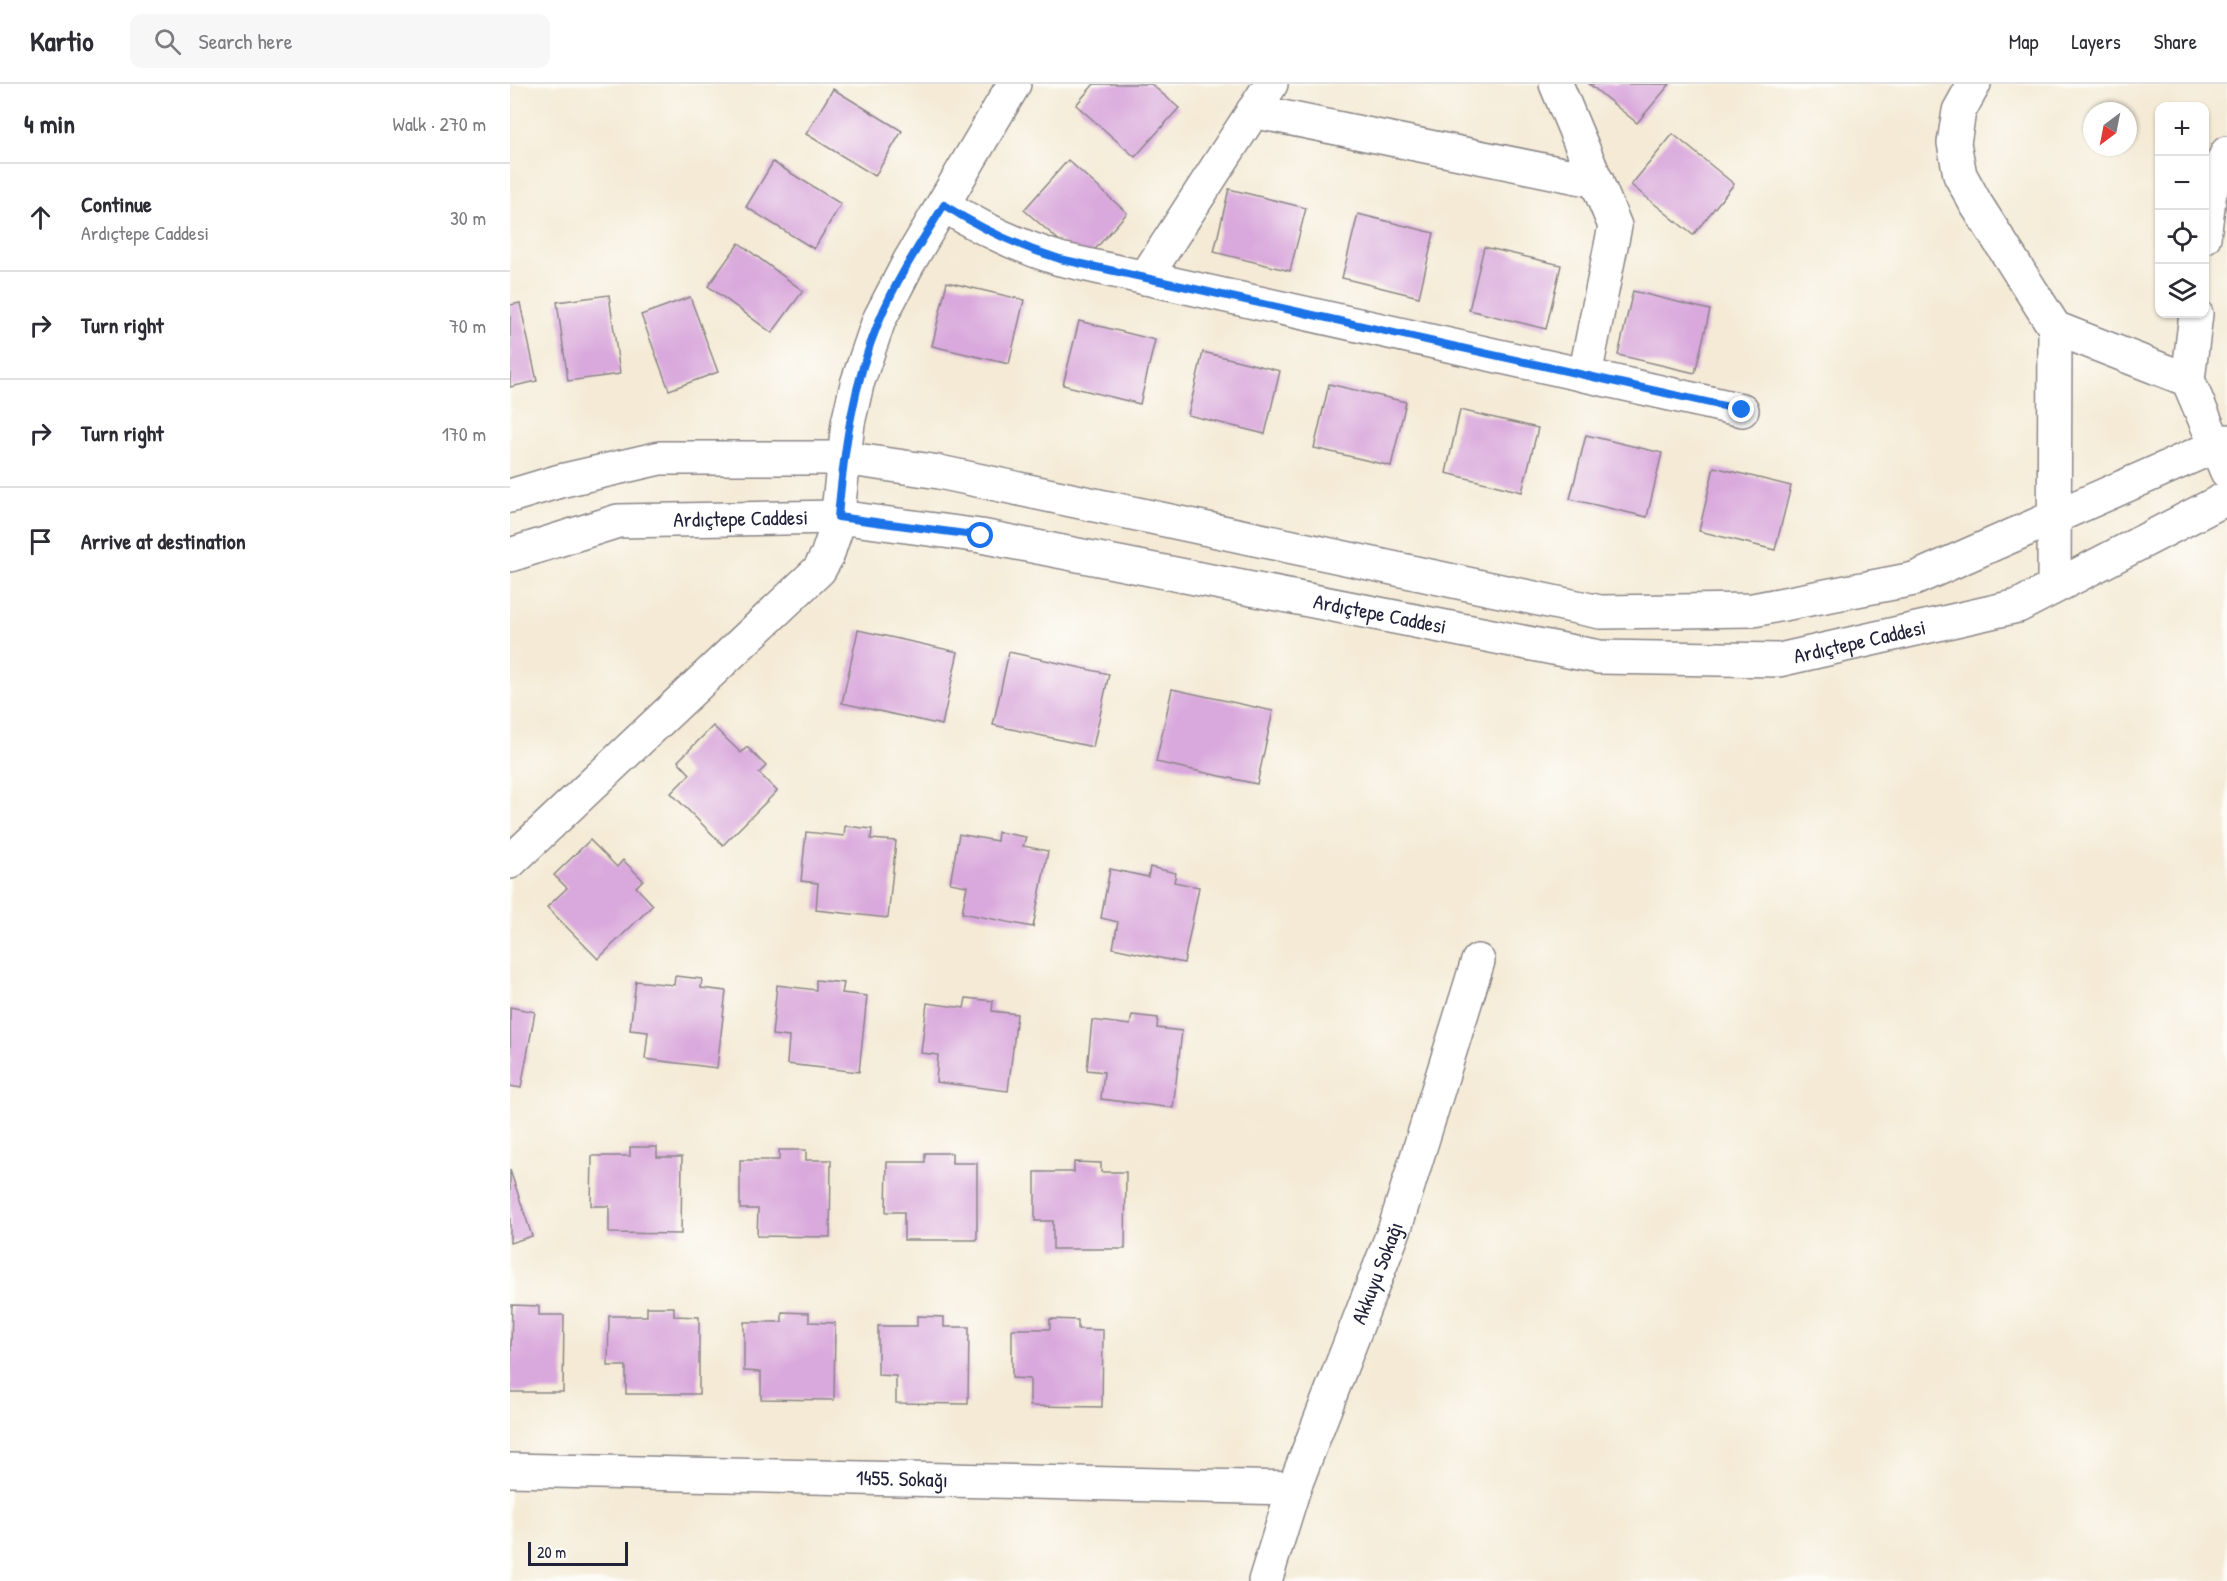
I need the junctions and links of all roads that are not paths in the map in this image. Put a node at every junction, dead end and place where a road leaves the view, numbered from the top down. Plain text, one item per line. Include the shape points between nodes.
1 (1014, 84) edge
2 (1271, 84) edge
3 (1557, 84) edge
4 (1974, 84) edge
5 (1253, 111) junction
6 (2227, 153) edge
7 (1597, 181) junction
8 (944, 205) junction
9 (2208, 210) edge
10 (1145, 278) junction
11 (2196, 318) edge
12 (2055, 328) junction
13 (1585, 375) junction
14 (2188, 380) junction
15 (1742, 410) dead end
16 (2223, 453) edge
17 (843, 458) junction
18 (510, 496) edge
19 (2227, 498) edge
20 (838, 517) junction
21 (2054, 517) junction
22 (510, 555) edge
23 (2054, 587) junction
24 (510, 862) edge
25 (1478, 961) dead end
26 (510, 1470) edge
27 (1294, 1488) junction
28 (1265, 1581) edge

1 - 8 street
2 - 5 street
3 - 7 street
4 - 12 street via 1959,111 1954,143 1960,175
5 - 7 street
5 - 10 street
6 - 9 street via 2210,191
7 - 13 street via 1615,226
8 - 10 street via 1023,247
8 - 17 street via 879,320 857,384
10 - 13 street
11 - 14 street
12 - 14 street
12 - 21 street
13 - 15 street
14 - 16 street
16 - 21 street
17 - 18 street via 660,458
17 - 20 street
17 - 21 street via 939,472 1600,612 1753,610 1914,579
19 - 23 street, Ardıçtepe Caddesi
20 - 22 street, Ardıçtepe Caddesi via 618,521
20 - 23 street, Ardıçtepe Caddesi via 981,536 1599,657 1779,660 2018,606
20 - 24 street via 827,556 808,582
21 - 23 street
25 - 27 street, Akkuyu Sokağı via 1395,1228
26 - 27 street, 1455. Sokağı
27 - 28 street, Akkuyu Sokağı

